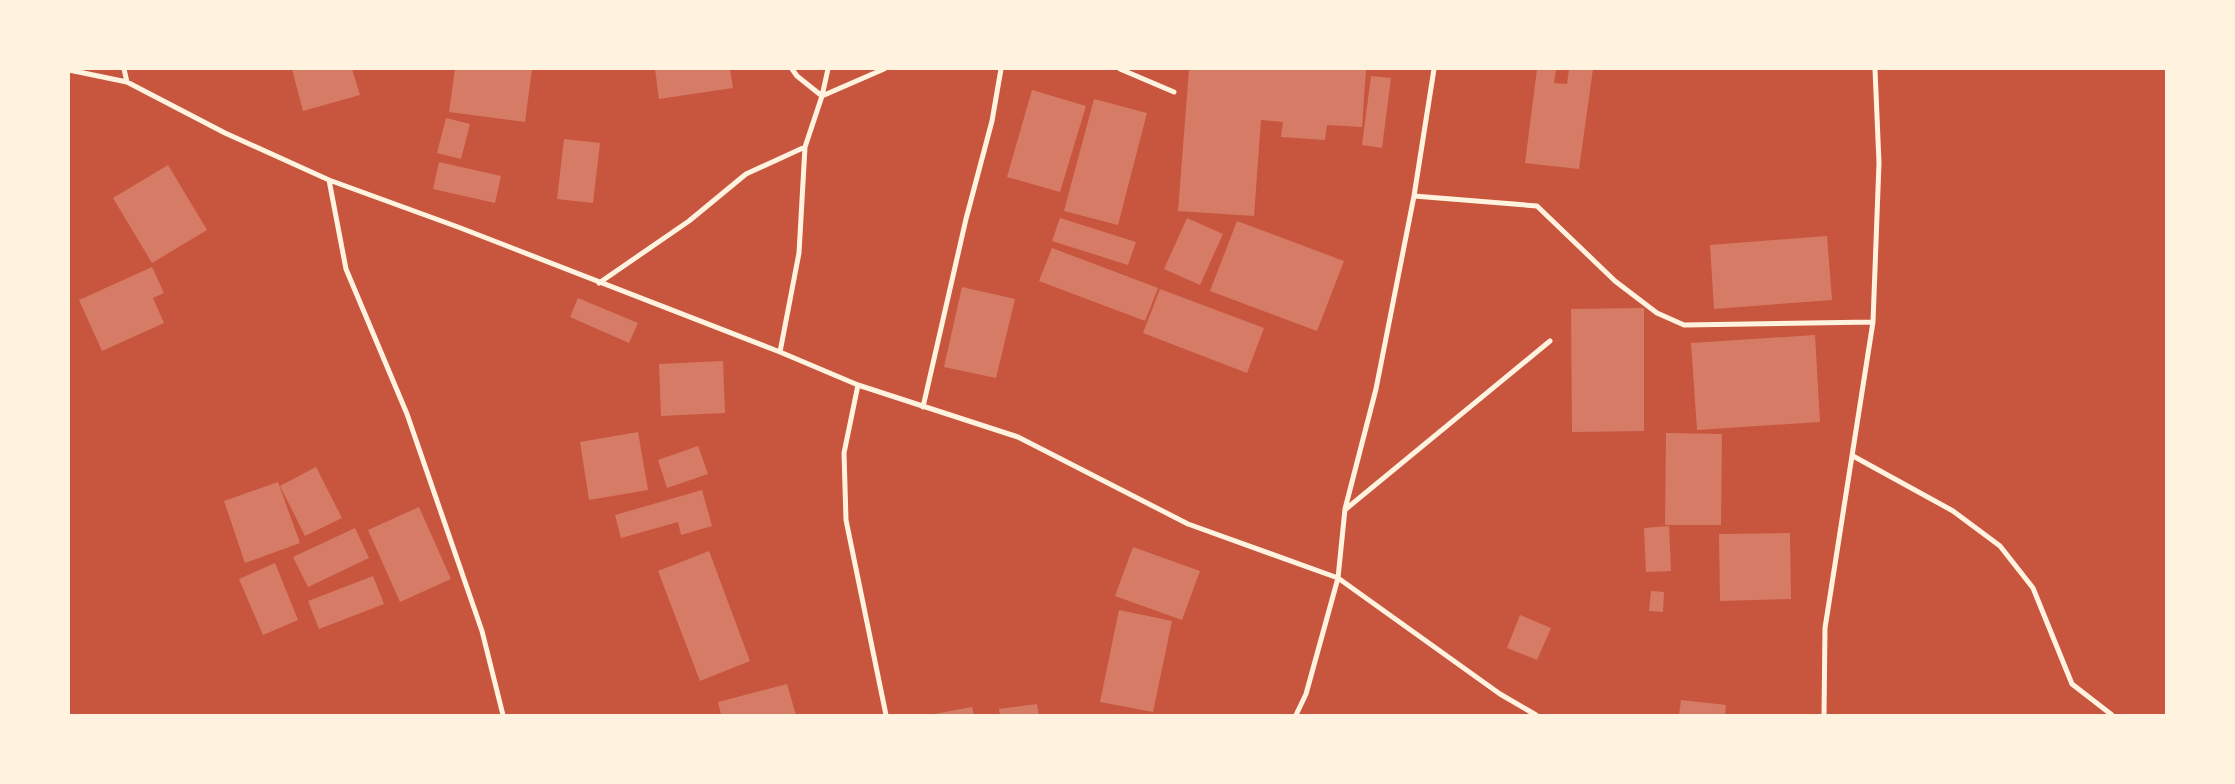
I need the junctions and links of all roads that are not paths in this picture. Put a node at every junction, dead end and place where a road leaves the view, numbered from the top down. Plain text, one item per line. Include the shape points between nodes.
1 (124, 69) edge
2 (792, 69) edge
3 (828, 69) edge
4 (884, 69) edge
5 (1001, 69) edge
6 (1120, 69) edge
7 (1434, 69) edge
8 (1875, 69) edge
9 (69, 70) edge
10 (127, 82) junction
11 (1174, 92) dead end
12 (822, 96) junction
13 (805, 147) junction
14 (329, 180) junction
15 (1414, 196) junction
16 (599, 283) junction
17 (1873, 322) junction
18 (1550, 341) dead end
19 (780, 352) junction
20 (858, 385) junction
21 (923, 407) junction
22 (1853, 456) junction
23 (1345, 509) junction
24 (1338, 578) junction
25 (504, 715) edge
26 (886, 715) edge
27 (1296, 715) edge
28 (1536, 715) edge
29 (1824, 715) edge
30 (2112, 715) edge

1 - 10 street
2 - 12 street
3 - 12 street
4 - 12 street
5 - 21 street via 992,120
6 - 11 street
7 - 15 street
8 - 17 street via 1879,163
9 - 10 street
10 - 14 street via 225,133
12 - 13 street
13 - 16 street via 746,174 689,221
13 - 19 street via 798,253
14 - 16 street
14 - 25 street via 346,269 407,414 482,631
15 - 17 street via 1537,206 1656,314 1684,325
15 - 23 street via 1376,389
16 - 19 street
17 - 22 street
18 - 23 street
19 - 20 street
20 - 21 street
20 - 26 street via 844,453 846,520
21 - 24 street via 1018,437 1188,524
22 - 29 street via 1824,628
22 - 30 street via 1953,511 2000,546 2033,588 2072,684
23 - 24 street
24 - 27 street via 1306,694
24 - 28 street via 1500,694

